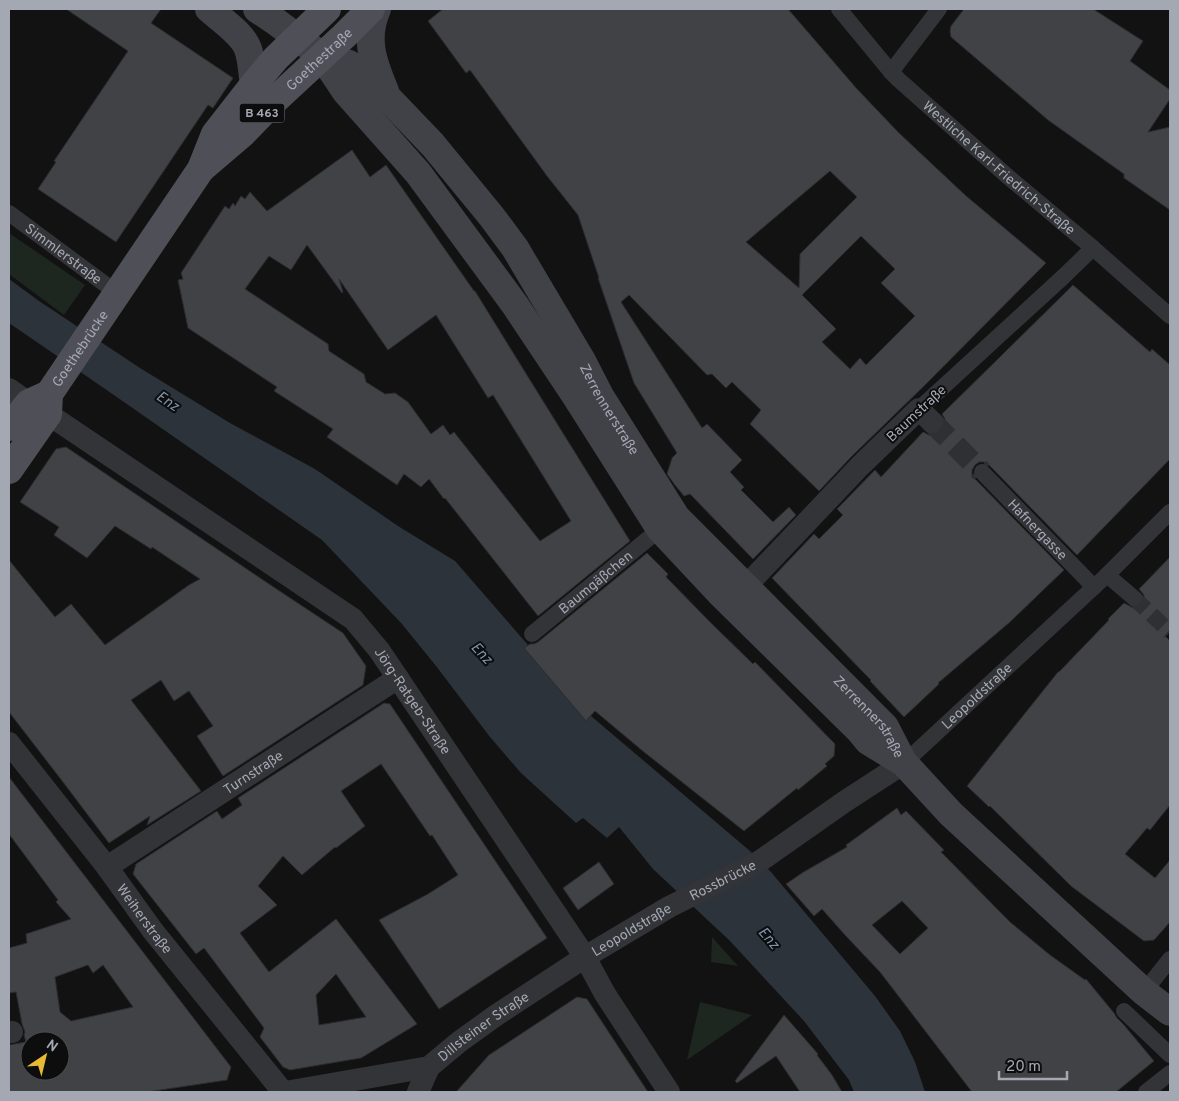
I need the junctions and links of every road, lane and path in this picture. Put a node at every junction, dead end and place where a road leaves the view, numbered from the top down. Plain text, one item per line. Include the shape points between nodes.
1 (209, 9) edge
2 (257, 9) edge
3 (327, 9) edge
4 (371, 9) edge
5 (377, 9) edge
6 (839, 9) edge
7 (939, 9) edge
8 (298, 37) junction
9 (322, 56) junction
10 (891, 72) junction
11 (254, 84) junction
12 (387, 97) junction
13 (201, 169) junction
14 (9, 214) edge
15 (1093, 248) junction
16 (114, 298) junction
17 (1170, 316) edge
18 (34, 400) edge
19 (925, 415) joint
20 (9, 427) edge
21 (9, 470) edge
22 (982, 472) tunnel mouth
23 (1170, 512) edge
24 (660, 529) junction
25 (1107, 575) junction
26 (746, 586) junction
27 (1094, 586) junction
28 (1134, 598) tunnel mouth
29 (532, 634) dead end
30 (398, 678) junction
31 (9, 743) edge
32 (904, 764) junction
33 (763, 859) joint
34 (107, 867) junction
35 (681, 900) joint
36 (585, 957) junction
37 (1170, 959) edge
38 (1144, 992) junction
39 (1124, 1011) dead end
40 (1170, 1012) edge
41 (1170, 1055) edge
42 (429, 1066) junction
43 (1170, 1072) edge
44 (284, 1092) edge
45 (418, 1092) edge
46 (669, 1092) edge
47 (1146, 1092) edge

1 - 11 main road via 247,47
2 - 8 main road, Zerrennerstraße
3 - 8 main road, Goethestraße / B 463
4 - 9 main road, Goethestraße / B 463
5 - 12 main road via 370,31 370,45
6 - 10 street, Westliche Karl-Friedrich-Straße
7 - 10 street
8 - 9 main road, Zerrennerstraße
8 - 11 main road, Goethestraße / B 463
9 - 12 main road, Zerrennerstraße via 349,64 365,74
9 - 13 main road, Goethestraße / B 463 via 243,134
9 - 24 main road, Zerrennerstraße via 346,92 418,173 515,305
10 - 15 street, Westliche Karl-Friedrich-Straße
11 - 13 main road, Goethestraße / B 463 via 215,134
12 - 26 main road, Zerrennerstraße via 433,145 515,248 600,396 676,516
13 - 16 main road, Goethestraße / B 463
14 - 16 street, Simmlerstraße
15 - 17 street, Westliche Karl-Friedrich-Straße
15 - 19 street, Baumstraße
16 - 18 main road, Goethebrücke / B 463
18 - 20 main road, B 463
18 - 21 main road, B 463
18 - 30 street, Jörg-Ratgeb-Straße via 353,619
19 - 26 street, Baumstraße via 860,466
22 - 27 street, Hafnergasse
23 - 25 street, Leopoldstraße
24 - 29 street, Baumgäßchen
24 - 32 main road, Zerrennerstraße via 868,741
25 - 27 street, Leopoldstraße
25 - 28 street
26 - 32 main road, Zerrennerstraße via 885,727
27 - 32 street, Leopoldstraße
30 - 34 street, Turnstraße
30 - 36 street, Jörg-Ratgeb-Straße
31 - 34 street, Weiherstraße
32 - 33 street, Leopoldstraße
32 - 38 main road, Zerrennerstraße via 951,814
33 - 35 street, Rossbrücke
34 - 44 street, Weiherstraße via 153,930
35 - 36 street, Leopoldstraße
36 - 42 street, Dillsteiner Straße via 495,1016
36 - 46 street, Jörg-Ratgeb-Straße via 605,994
37 - 38 street
38 - 40 main road, Zerrennerstraße
39 - 41 street
42 - 44 street, Dillsteiner Straße
42 - 45 street
43 - 47 street

